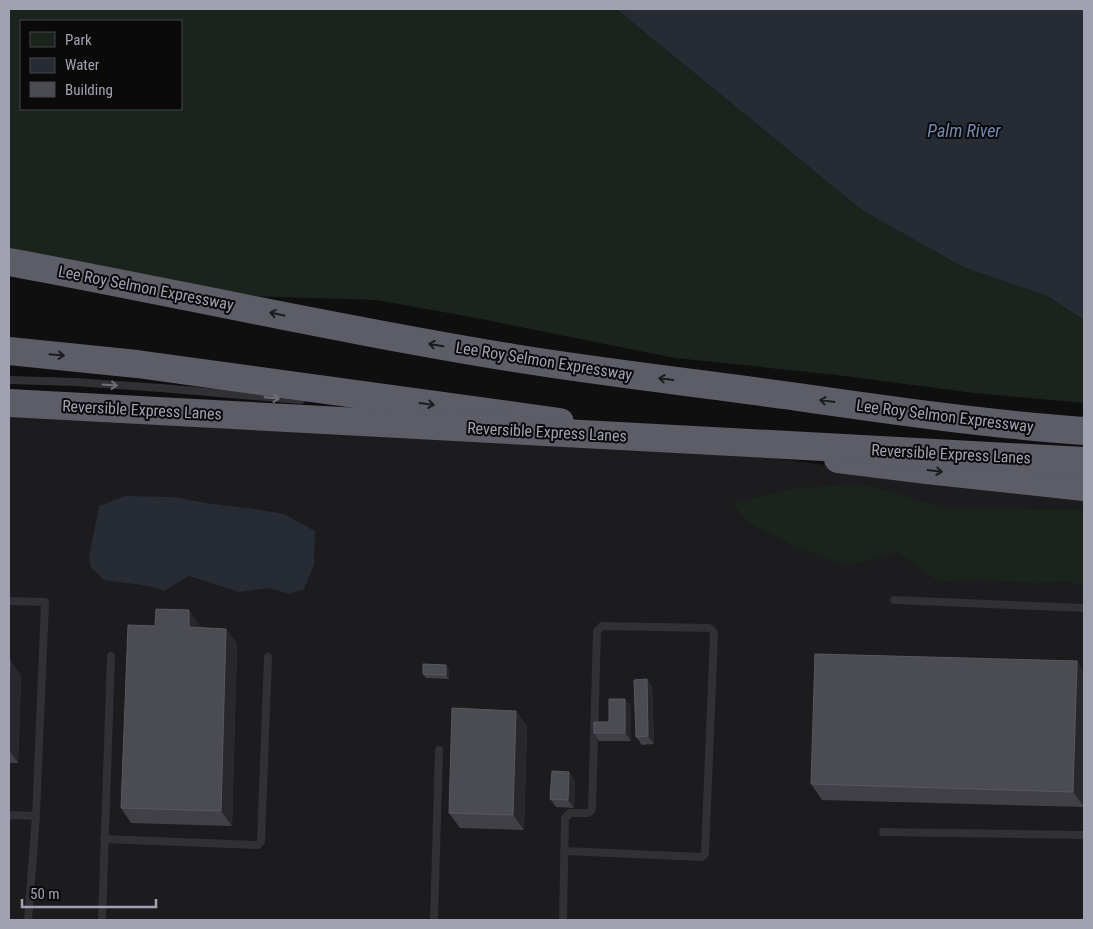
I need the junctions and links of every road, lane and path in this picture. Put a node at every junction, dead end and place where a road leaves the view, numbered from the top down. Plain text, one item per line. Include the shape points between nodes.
1 (9, 262) edge
2 (9, 351) edge
3 (9, 380) edge
4 (306, 400) dead end
5 (400, 400) junction
6 (354, 402) dead end
7 (9, 403) edge
8 (1084, 431) edge
9 (1084, 461) edge
10 (1084, 487) edge
11 (894, 600) dead end
12 (9, 601) edge
13 (1084, 608) edge
14 (111, 656) dead end
15 (268, 657) dead end
16 (438, 750) dead end
17 (9, 815) edge
18 (36, 816) junction
19 (883, 832) dead end
20 (1084, 835) edge
21 (104, 839) junction
22 (564, 851) junction
23 (28, 920) edge
24 (102, 920) edge
25 (434, 920) edge
26 (563, 920) edge

8 -> 1 highway, Lee Roy Selmon Expressway via 969,421 514,358 346,329
2 -> 5 highway via 137,364
3 -> 4 lane
5 - 6 lane
5 -> 10 highway via 927,470
7 - 9 highway, Reversible Express Lanes, bridge
11 - 13 lane
12 - 18 lane via 45,602
14 - 21 lane
15 - 21 lane via 260,844
16 - 25 lane
17 - 18 lane
18 - 23 lane
19 - 20 lane
21 - 24 lane
22 - 22 lane via 565,818 570,813 588,813 592,809 597,631 602,626 709,628 714,633 705,854 702,857
22 - 26 lane

